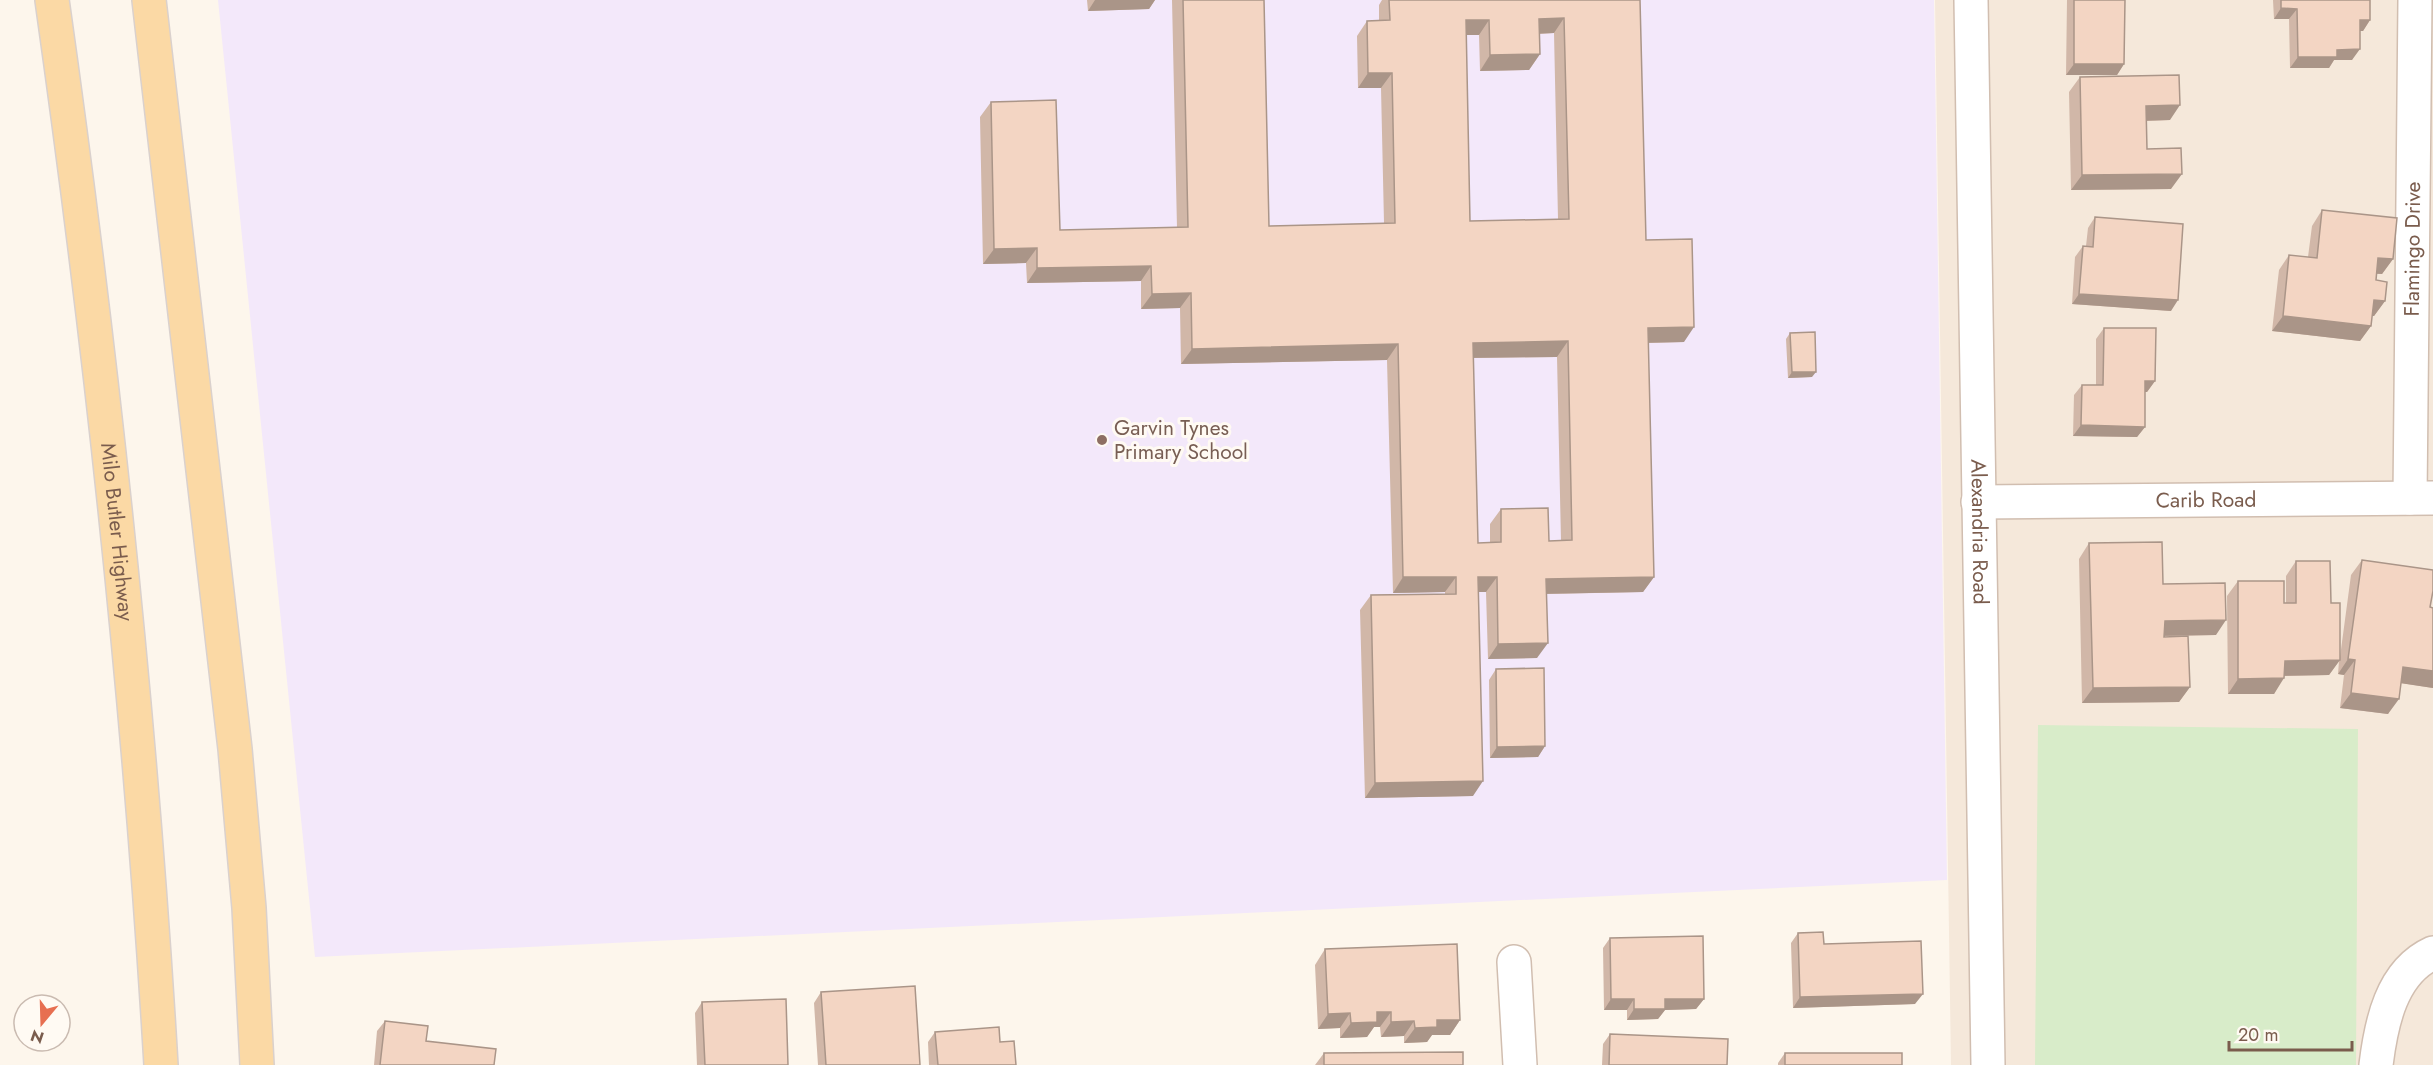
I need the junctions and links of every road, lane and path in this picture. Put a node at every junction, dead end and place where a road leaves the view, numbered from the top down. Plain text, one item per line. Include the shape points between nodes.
1 (52, 0) edge
2 (149, 0) edge
3 (1971, 0) edge
4 (2415, 0) edge
5 (2421, 498) edge
6 (1978, 502) junction
7 (2433, 952) edge
8 (1514, 962) dead end
9 (161, 1065) edge
10 (257, 1065) edge
11 (1520, 1065) edge
12 (1988, 1065) edge
13 (2376, 1065) edge

1 - 9 main road, Milo Butler Highway via 108,431 128,623
2 - 10 main road via 235,749
3 - 6 street, Alexandria Road
4 - 5 street, Flamingo Drive
5 - 6 street, Carib Road
6 - 12 street, Alexandria Road
7 - 13 street via 2406,976 2389,1002
8 - 11 street

